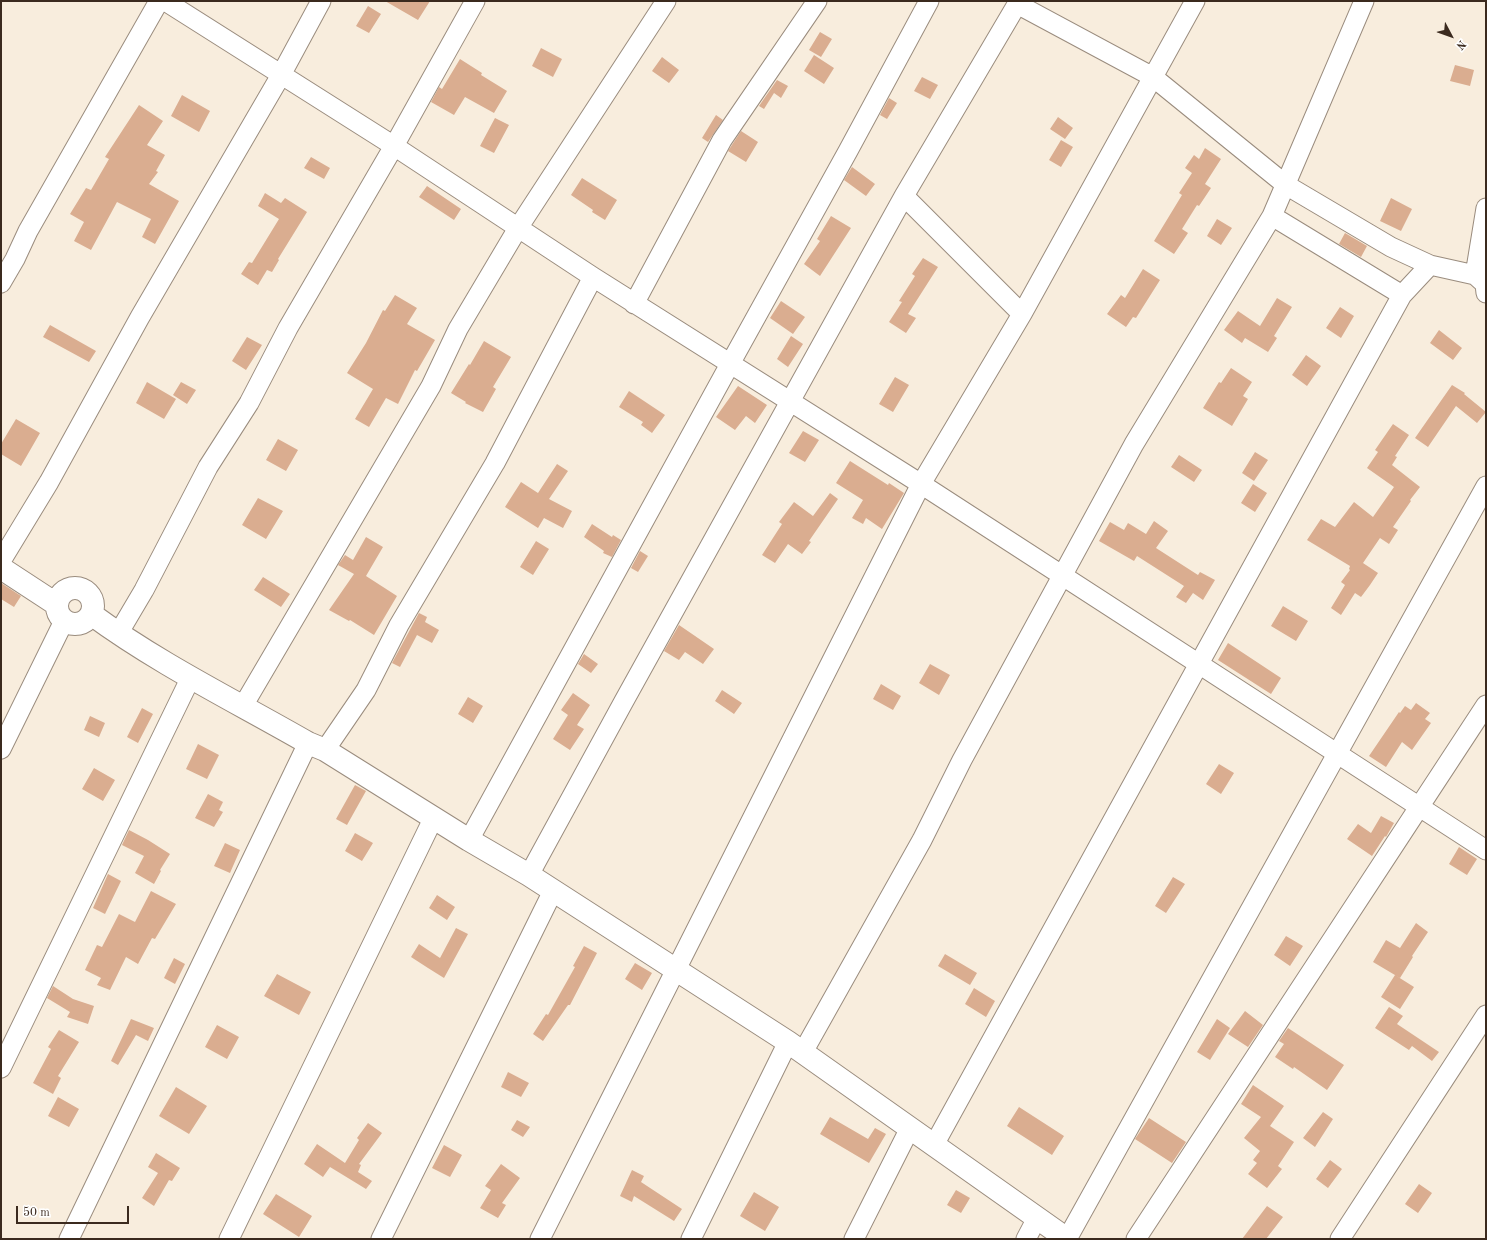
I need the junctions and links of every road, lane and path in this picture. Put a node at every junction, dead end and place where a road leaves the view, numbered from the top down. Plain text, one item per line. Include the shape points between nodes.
1 (159, 1) edge
2 (165, 1) edge
3 (321, 1) edge
4 (475, 1) edge
5 (666, 1) edge
6 (817, 1) edge
7 (929, 1) edge
8 (1195, 1) edge
9 (1364, 1) edge
10 (1018, 2) edge
11 (281, 75) junction
12 (1153, 77) junction
13 (394, 146) junction
14 (1286, 185) junction
15 (904, 196) junction
16 (1486, 208) edge
17 (1272, 216) junction
18 (518, 228) junction
19 (1430, 265) junction
20 (1475, 275) junction
21 (593, 277) junction
22 (1, 283) edge
23 (1486, 293) edge
24 (1402, 295) junction
25 (634, 304) junction
26 (1022, 314) junction
27 (730, 364) junction
28 (790, 401) junction
29 (921, 484) junction
30 (1486, 486) edge
31 (1, 561) edge
32 (1, 568) edge
33 (1062, 576) junction
34 (60, 612) junction
35 (91, 614) junction
36 (118, 634) junction
37 (1199, 664) junction
38 (191, 677) junction
39 (243, 706) junction
40 (1486, 706) edge
41 (316, 746) junction
42 (1, 749) edge
43 (1337, 754) junction
44 (1419, 807) junction
45 (434, 817) junction
46 (469, 840) junction
47 (1486, 850) edge
48 (529, 875) junction
49 (553, 891) junction
50 (676, 970) junction
51 (1486, 1015) edge
52 (795, 1047) junction
53 (1, 1068) edge
54 (910, 1128) junction
55 (934, 1145) junction
56 (1037, 1218) junction
57 (69, 1239) edge
58 (229, 1239) edge
59 (382, 1239) edge
60 (540, 1239) edge
61 (691, 1239) edge
62 (854, 1239) edge
63 (1026, 1239) edge
64 (1067, 1239) edge
65 (1136, 1239) edge
66 (1340, 1239) edge

1 - 22 street
2 - 11 street
3 - 11 street
4 - 13 street
5 - 18 street
6 - 25 street via 722,140
7 - 27 street
8 - 12 street
9 - 14 street
10 - 12 street
10 - 15 street
11 - 13 street
11 - 31 street via 140,317 49,482
12 - 14 street
12 - 26 street
13 - 18 street
13 - 36 street via 288,328 249,403 208,467 144,590
14 - 17 street
14 - 19 street via 1392,247
15 - 26 street
15 - 28 street
16 - 20 street
17 - 24 street
17 - 33 street via 1134,444
18 - 21 street
18 - 39 street via 458,329 431,386
19 - 20 street
19 - 24 street
20 - 23 street via 1485,284
21 - 25 street
21 - 41 street via 495,463 399,625 366,690
24 - 37 street
25 - 27 street
26 - 29 street
27 - 28 street
27 - 46 street
28 - 29 street
28 - 48 street
29 - 33 street
29 - 50 street
30 - 43 street
32 - 34 main road
33 - 37 street
33 - 52 street via 962,760 922,840
34 - 35 main road via 76,624 82,623
34 - 35 main road via 58,598 62,593 67,589 80,588 86,591 93,602
34 - 42 street
35 - 36 main road
36 - 38 main road
37 - 43 street
37 - 55 street
38 - 39 main road
38 - 53 street
39 - 41 main road
40 - 44 street
41 - 45 main road
41 - 57 street
43 - 44 street
43 - 64 street
44 - 47 street
44 - 65 street
45 - 46 main road
45 - 58 street
46 - 48 main road
48 - 49 main road
49 - 50 main road
49 - 59 street
50 - 52 main road
50 - 60 street
51 - 66 street
52 - 54 main road
52 - 61 street
54 - 55 main road
54 - 62 street
55 - 56 main road
56 - 63 street
56 - 64 main road

